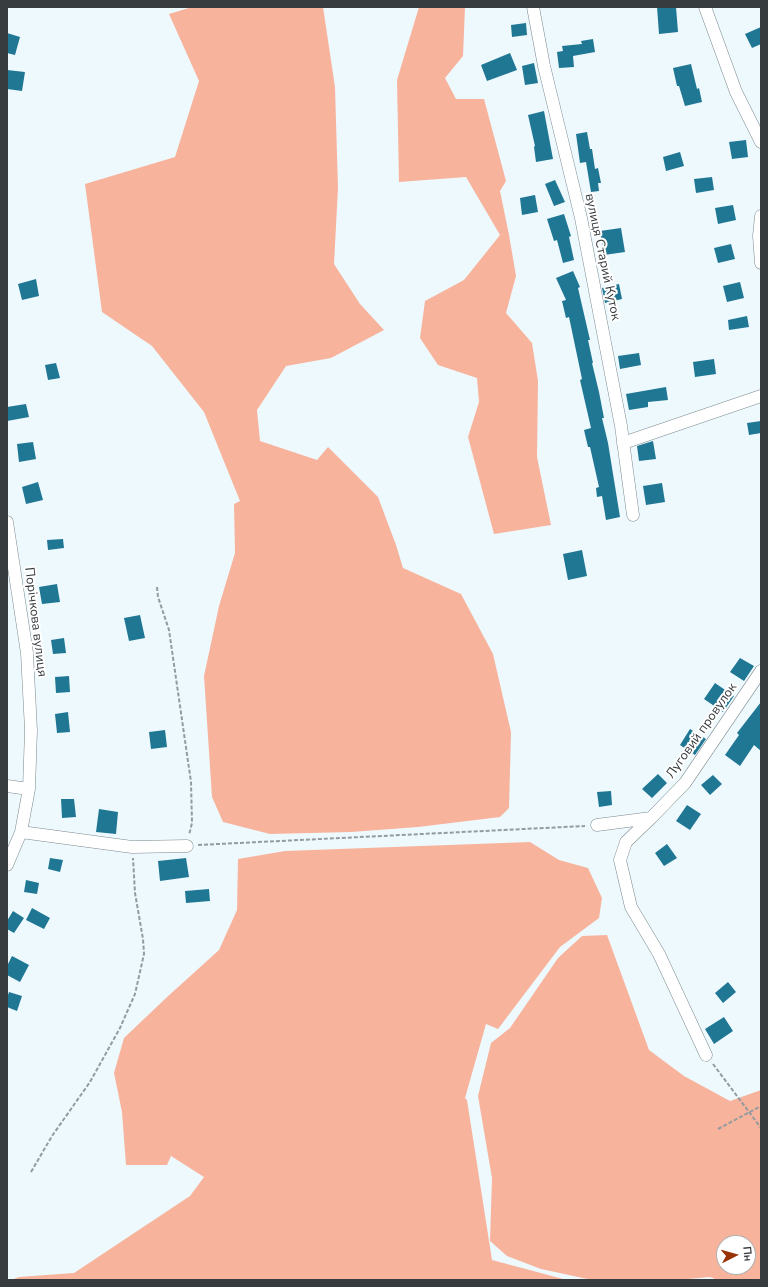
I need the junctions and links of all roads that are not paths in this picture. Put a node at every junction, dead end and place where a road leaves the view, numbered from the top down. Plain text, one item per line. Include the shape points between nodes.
1 (533, 7) edge
2 (705, 7) edge
3 (761, 142) edge
4 (761, 216) edge
5 (761, 263) edge
6 (761, 396) edge
7 (623, 443) junction
8 (633, 515) dead end
9 (7, 522) edge
10 (761, 671) edge
11 (7, 786) edge
12 (29, 789) junction
13 (651, 818) junction
14 (597, 825) road end
15 (21, 832) junction
16 (187, 846) road end
17 (7, 865) edge
18 (706, 1055) road end

1 - 7 street, вулиця Старий Куток via 544,66 581,218
2 - 3 street via 736,92
4 - 5 street via 758,236
6 - 7 street
7 - 8 street, вулиця Старий Куток
9 - 12 street, Порічкова вулиця via 27,653 31,730
10 - 13 street, Луговий провулок via 685,783
11 - 12 street
12 - 15 street, Порічкова вулиця
13 - 14 street
13 - 18 street, Луговий провулок via 626,842 620,860 631,907 659,954
15 - 16 street via 132,847
15 - 17 street, Порічкова вулиця

